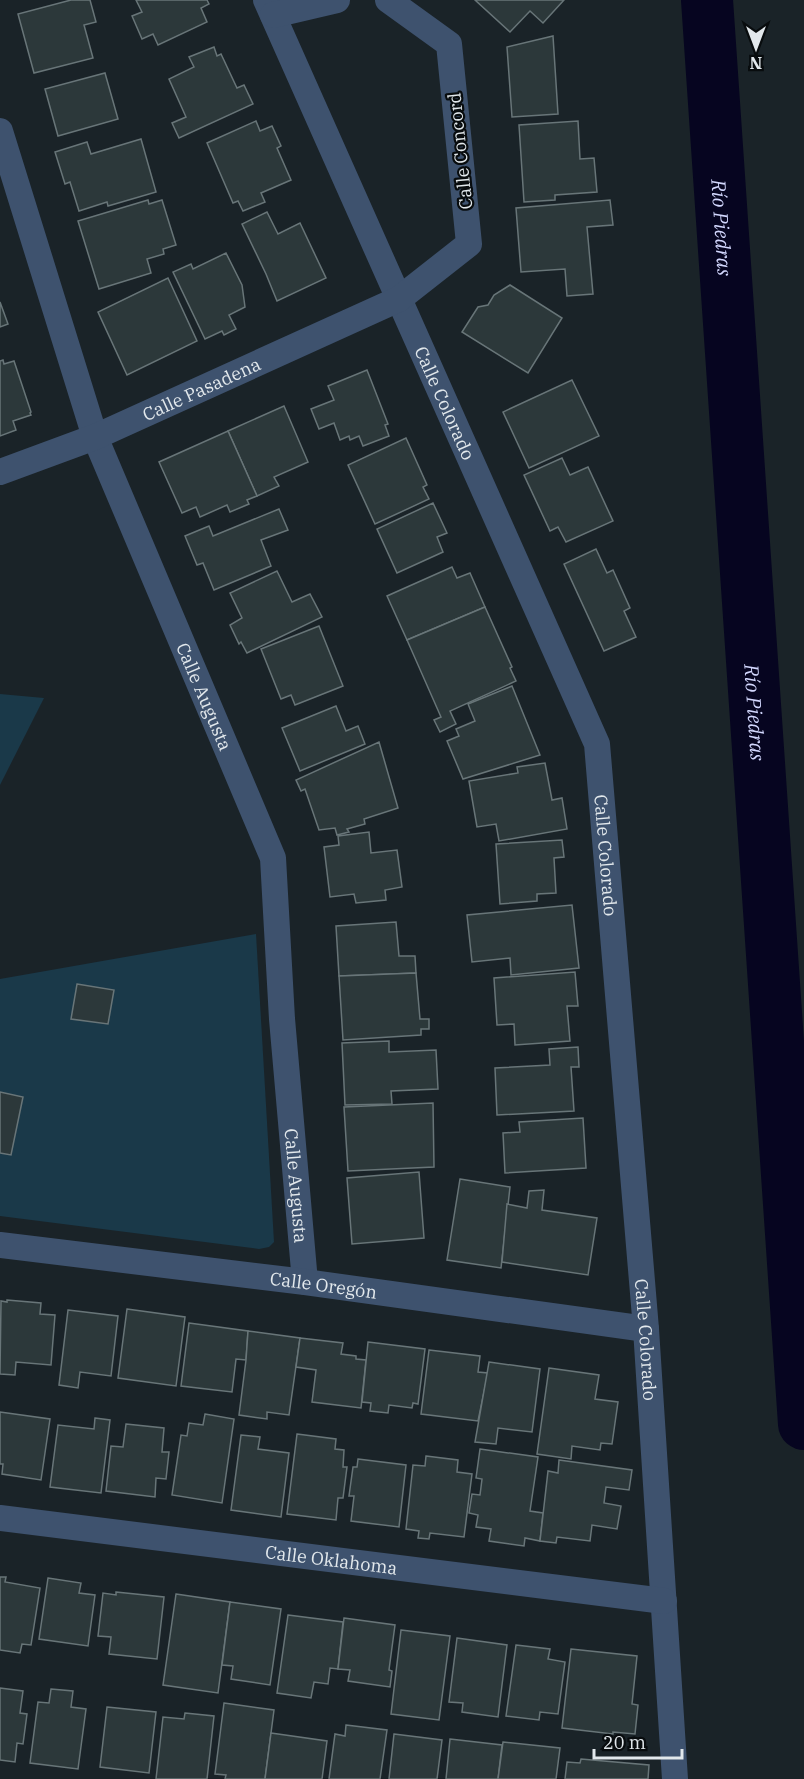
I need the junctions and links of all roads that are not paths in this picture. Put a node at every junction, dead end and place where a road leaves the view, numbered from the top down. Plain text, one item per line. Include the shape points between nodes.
1 (337, 0) edge
2 (388, 0) edge
3 (269, 7) edge
4 (0, 130) edge
5 (399, 300) junction
6 (95, 437) junction
7 (0, 472) edge
8 (0, 1245) edge
9 (305, 1282) junction
10 (646, 1329) junction
11 (0, 1518) edge
12 (664, 1601) junction
13 (675, 1779) edge

1 - 3 street
2 - 5 street, Calle Concord via 449,45 469,244
3 - 5 street, Calle Colorado
4 - 6 street, Calle Augusta
5 - 6 street, Calle Pasadena
5 - 10 street, Calle Colorado via 597,744
6 - 7 street, Calle Pasadena
6 - 9 street, Calle Augusta via 273,858 282,1019
8 - 9 street, Calle Oregón
9 - 10 street, Calle Oregón
10 - 12 street, Calle Colorado
11 - 12 street, Calle Oklahoma
12 - 13 street, Calle Colorado

